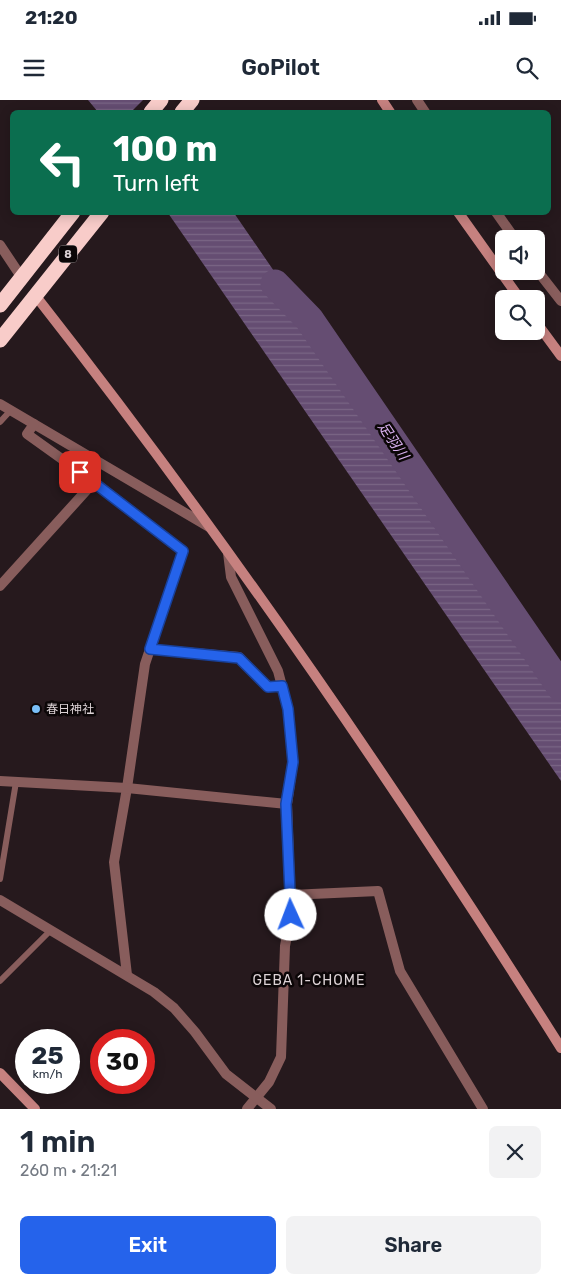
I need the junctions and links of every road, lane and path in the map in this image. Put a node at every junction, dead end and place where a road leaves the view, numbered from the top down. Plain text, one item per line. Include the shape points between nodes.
1 (161, 100) edge
2 (192, 100) edge
3 (153, 110) edge
4 (184, 110) edge
5 (71, 215) edge
6 (100, 215) edge
7 (460, 215) edge
8 (498, 215) edge
9 (509, 230) edge
10 (0, 245) edge
11 (22, 278) junction
12 (545, 280) edge
13 (514, 290) edge
14 (35, 296) junction
15 (561, 301) edge
16 (0, 305) edge
17 (545, 334) edge
18 (0, 340) edge
19 (561, 356) edge
20 (0, 404) edge
21 (11, 410) junction
22 (0, 422) edge
23 (34, 424) junction
24 (94, 482) junction
25 (210, 527) junction
26 (228, 553) junction
27 (0, 586) edge
28 (150, 649) junction
29 (282, 686) junction
30 (0, 781) edge
31 (16, 782) junction
32 (127, 788) junction
33 (286, 804) junction
34 (0, 879) edge
35 (290, 895) junction
36 (0, 900) edge
37 (51, 930) junction
38 (127, 976) junction
39 (0, 981) edge
40 (561, 1048) edge
41 (0, 1073) edge
42 (257, 1098) junction
43 (35, 1109) edge
44 (247, 1109) edge
45 (270, 1109) edge
46 (483, 1109) edge

1 - 3 highway
2 - 4 highway
5 - 11 highway, 8
6 - 14 highway, 8
7 - 13 street
8 - 9 street
10 - 11 street
11 - 16 highway, 8
12 - 15 street
14 - 18 highway, 8
14 - 25 street via 110,390
17 - 19 street
20 - 21 street
21 - 22 lane
21 - 23 street
23 - 24 street via 27,434
23 - 25 street
24 - 27 street
24 - 28 street via 183,551
25 - 26 street
26 - 29 street via 231,577 278,671
26 - 40 street via 478,916
28 - 29 street via 239,658 268,687
28 - 32 street
29 - 33 street via 288,709 293,762
30 - 31 street
31 - 32 street
31 - 34 lane
32 - 33 street
32 - 38 street via 114,862
33 - 35 street
35 - 42 street via 281,1057
35 - 46 street via 378,891 400,971
36 - 37 street
37 - 38 street
37 - 39 lane
38 - 42 street via 174,1008 226,1074
41 - 43 street
42 - 44 street
42 - 45 street

